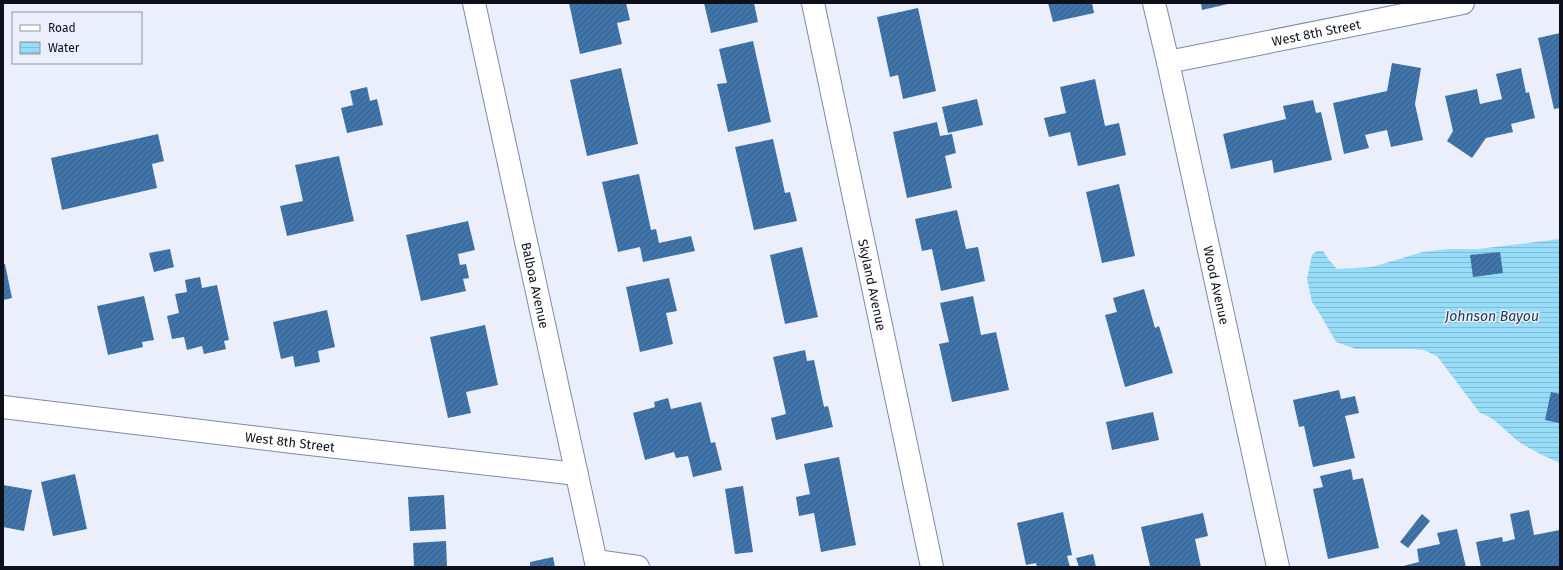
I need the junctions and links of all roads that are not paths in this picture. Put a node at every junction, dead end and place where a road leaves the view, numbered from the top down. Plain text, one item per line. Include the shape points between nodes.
1 (474, 3) edge
2 (813, 3) edge
3 (1154, 3) edge
4 (1463, 3) edge
5 (1168, 62) junction
6 (3, 407) edge
7 (577, 474) junction
8 (596, 564) edge
9 (638, 567) edge
10 (932, 567) edge
11 (1278, 567) edge

1 - 7 street, Balboa Avenue
2 - 10 street, Skyland Avenue
3 - 5 street, Wood Avenue
4 - 5 street, West 8th Street
5 - 11 street, Wood Avenue
6 - 7 street, West 8th Street via 301,444
7 - 8 street, Balboa Avenue
8 - 9 street

